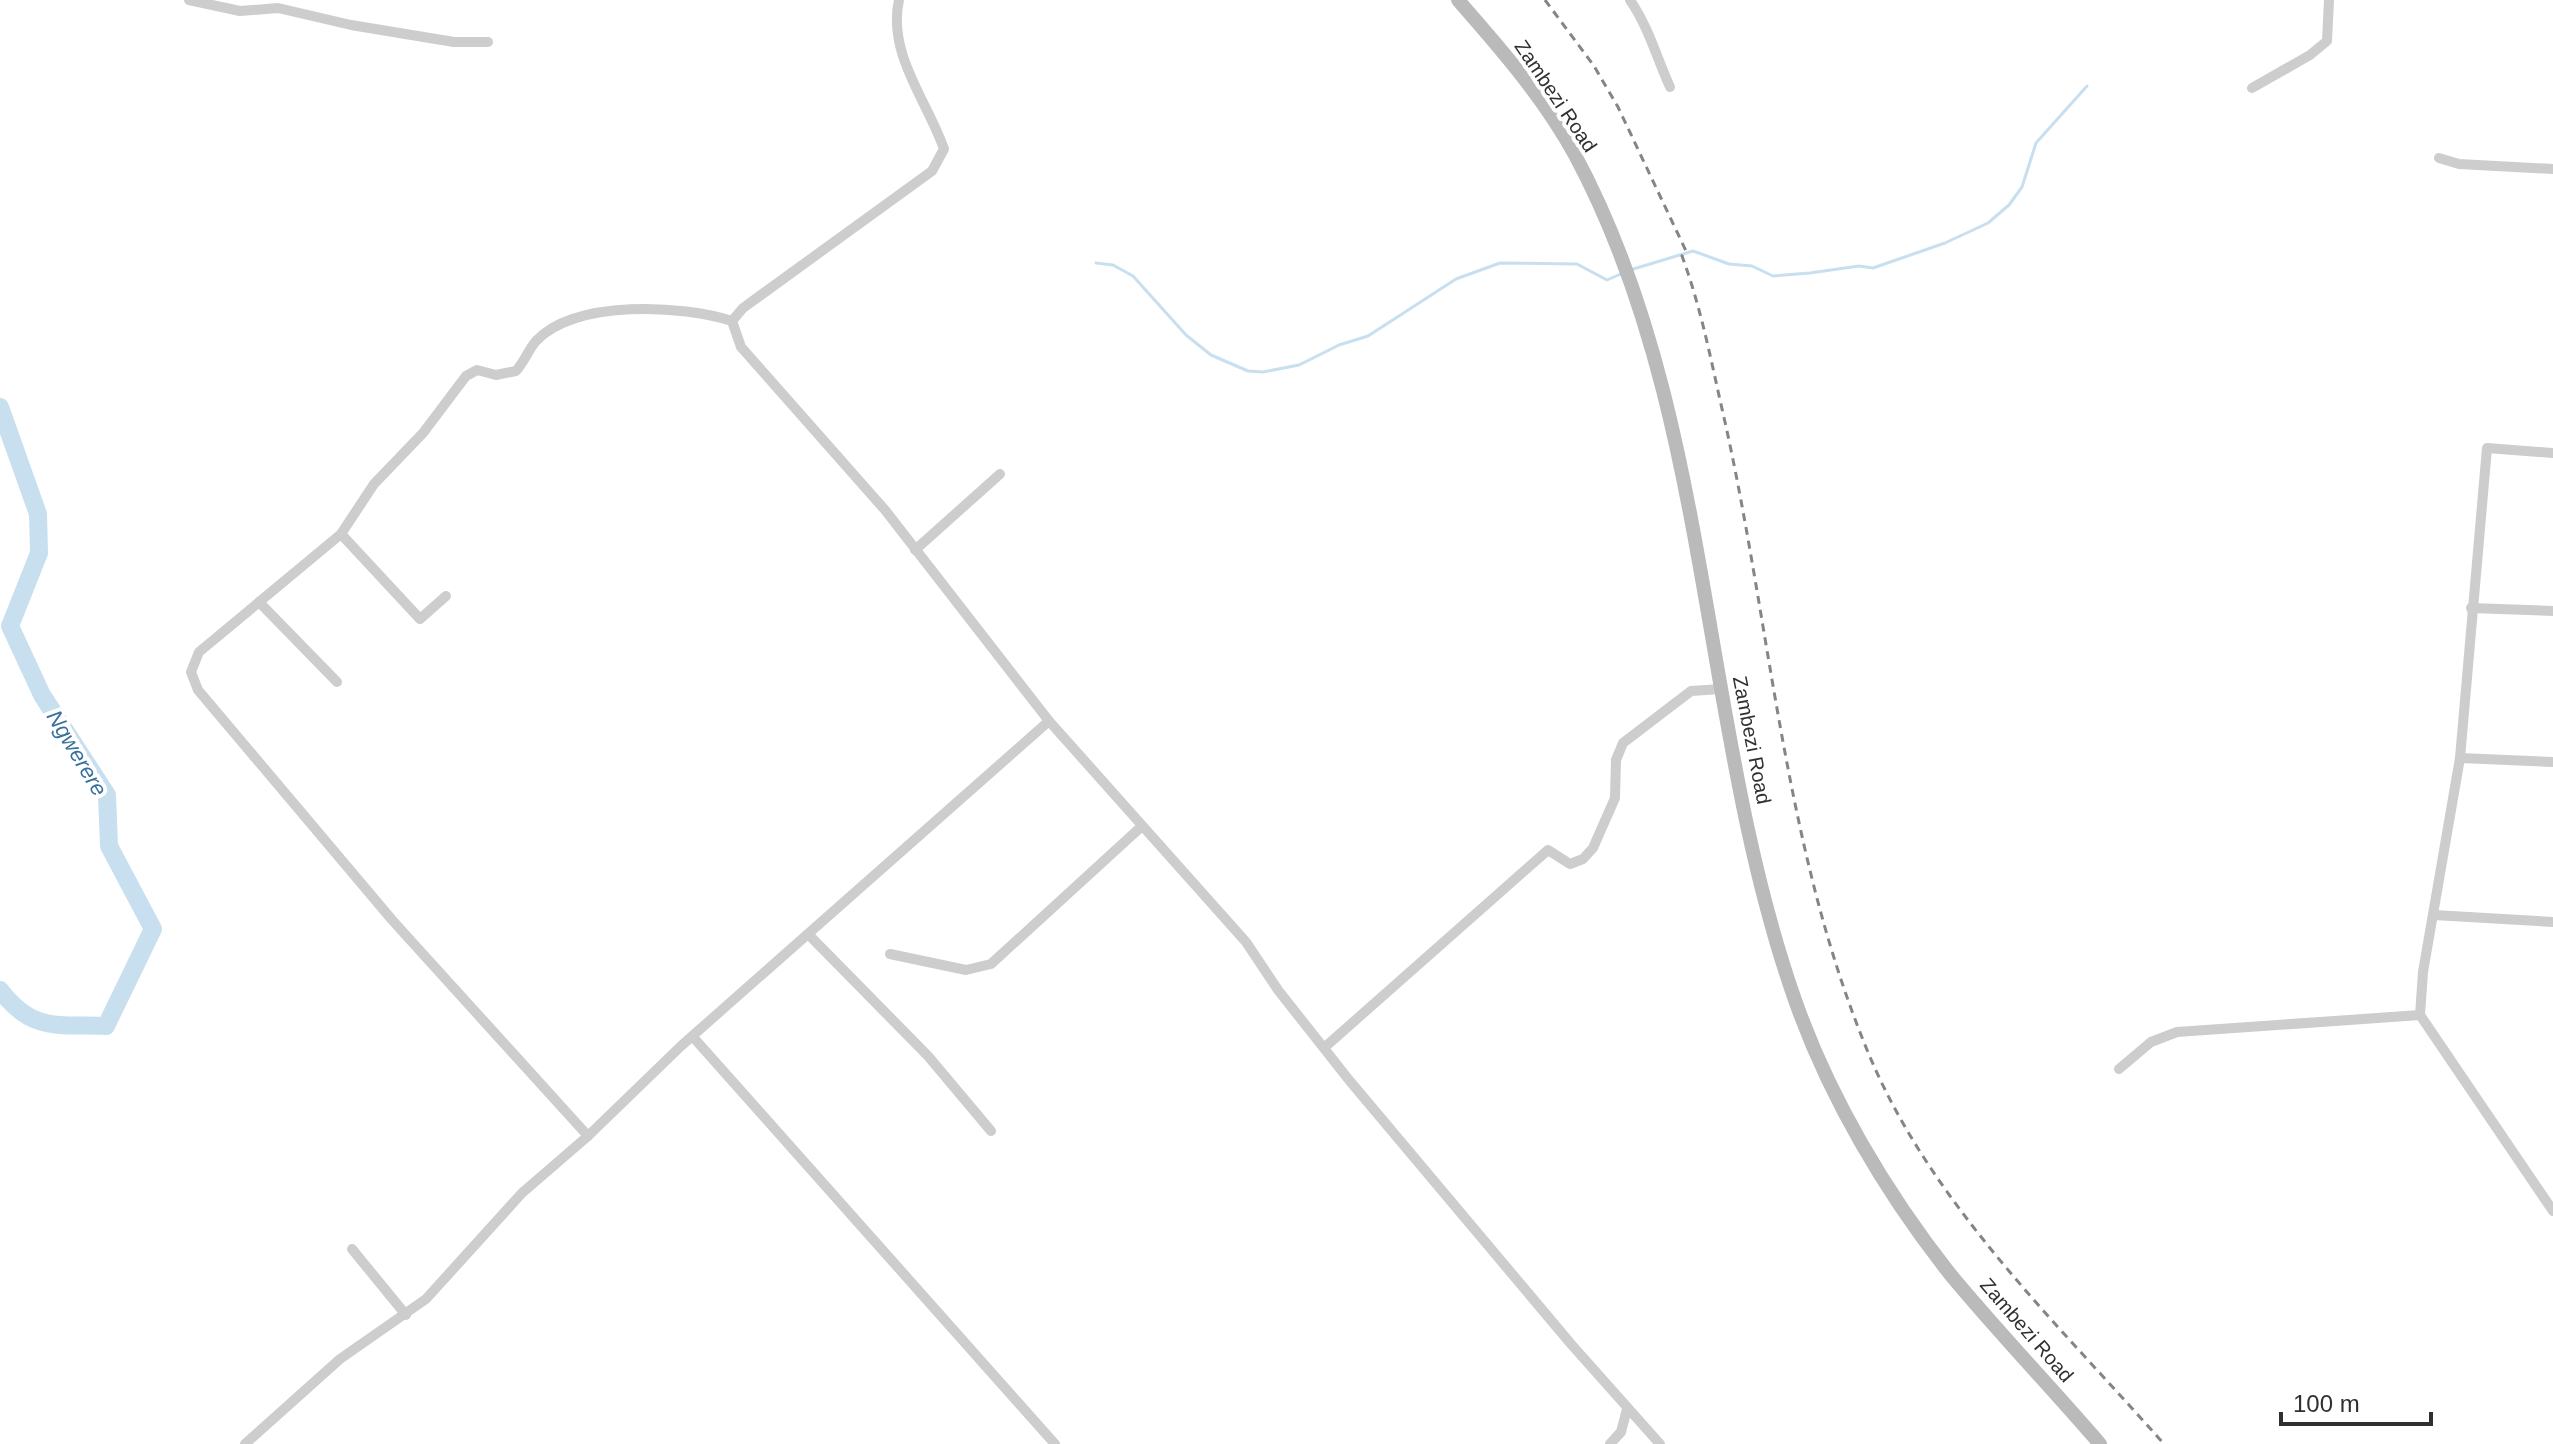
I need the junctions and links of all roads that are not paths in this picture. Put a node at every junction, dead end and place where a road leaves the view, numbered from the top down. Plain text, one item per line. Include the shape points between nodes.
1 (189, 0) edge
2 (899, 0) edge
3 (1458, 0) edge
4 (1630, 0) edge
5 (2329, 0) edge
6 (488, 42) dead end
7 (1670, 87) dead end
8 (2252, 88) dead end
9 (2439, 158) dead end
10 (2553, 169) edge
11 (732, 321) junction
12 (2553, 453) edge
13 (1000, 474) dead end
14 (341, 534) junction
15 (915, 550) junction
16 (446, 596) dead end
17 (259, 602) junction
18 (2471, 608) junction
19 (2553, 611) edge
20 (337, 682) dead end
21 (1721, 689) junction
22 (1049, 721) junction
23 (2460, 758) junction
24 (2553, 762) edge
25 (1142, 826) junction
26 (2434, 915) junction
27 (2553, 922) edge
28 (809, 935) junction
29 (890, 954) dead end
30 (2420, 1015) junction
31 (693, 1037) junction
32 (1325, 1047) junction
33 (2119, 1069) dead end
34 (991, 1131) dead end
35 (588, 1136) junction
36 (2553, 1211) edge
37 (352, 1249) dead end
38 (406, 1315) junction
39 (1627, 1409) junction
40 (245, 1444) edge
41 (1055, 1444) edge
42 (1610, 1444) edge
43 (1660, 1444) edge
44 (2100, 1444) edge

1 - 6 street via 240,11 278,8 454,42
2 - 11 street via 904,60 944,149 932,171
3 - 21 main road, Zambezi Road via 1514,64 1574,154 1626,268 1654,354
4 - 7 street via 1648,24
5 - 8 street via 2327,41
9 - 10 street via 2459,164
11 - 14 street via 706,313 621,309 551,330 534,342 516,371 496,375 477,370 466,376 423,433 374,484
11 - 15 street via 741,347
12 - 18 street via 2487,448
13 - 15 street
14 - 16 street via 420,619
14 - 17 street
15 - 22 street
17 - 20 street
17 - 35 street via 199,652 191,672 198,690 393,921
18 - 19 street
18 - 23 street
21 - 32 street via 1691,691 1623,743 1616,760 1615,798 1583,859 1570,864 1548,850
21 - 44 main road, Zambezi Road via 1765,901 1795,1001 1837,1096 1875,1164 1950,1273
22 - 25 street
22 - 28 street
23 - 24 street
23 - 26 street
25 - 29 street via 991,964 966,970
25 - 32 street via 1246,942
26 - 27 street
26 - 30 street
28 - 31 street
28 - 34 street via 928,1056
30 - 33 street via 2177,1032 2151,1042
30 - 36 street
31 - 35 street
31 - 41 street
32 - 39 street
35 - 38 street via 522,1193
37 - 38 street
38 - 40 street via 340,1359
39 - 42 street via 1621,1432
39 - 43 street

